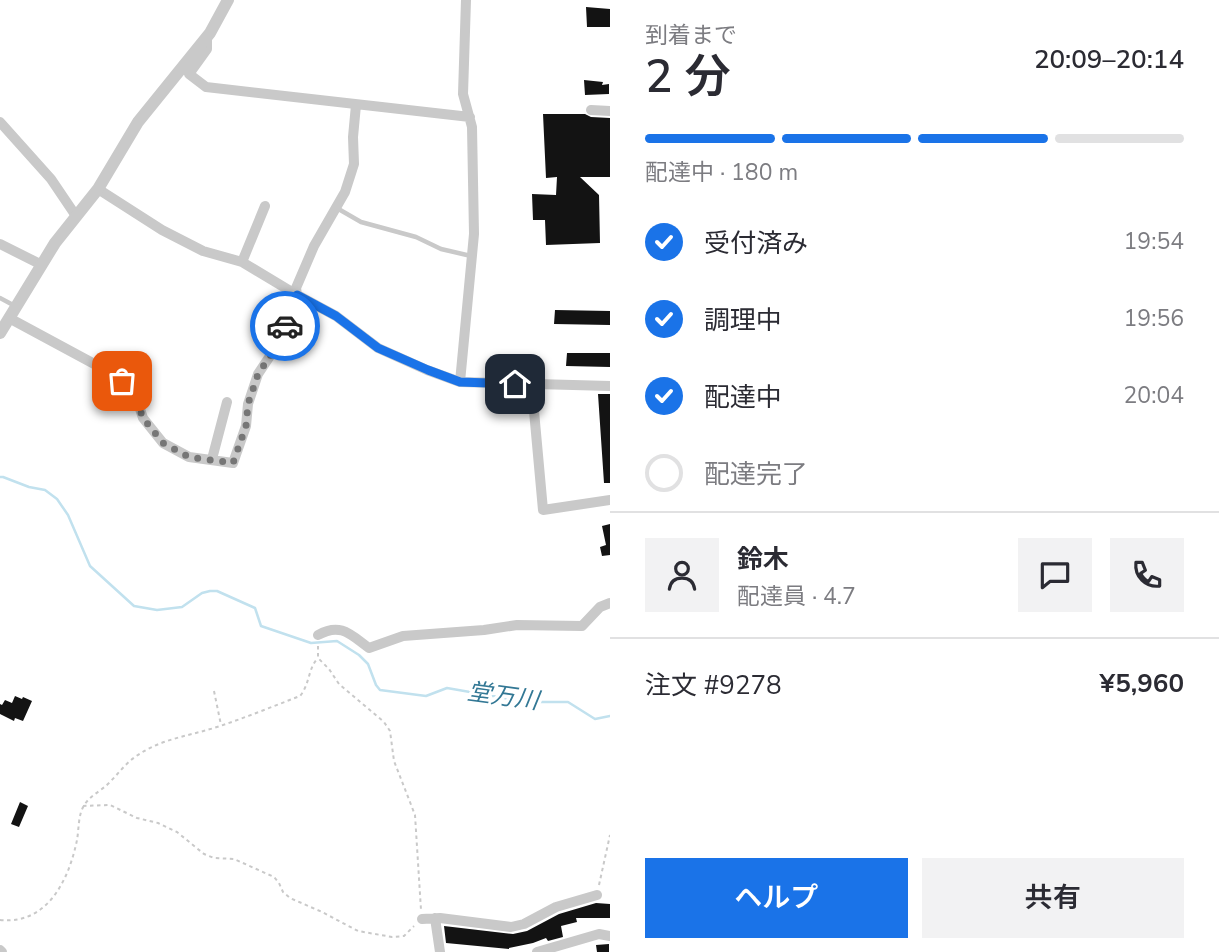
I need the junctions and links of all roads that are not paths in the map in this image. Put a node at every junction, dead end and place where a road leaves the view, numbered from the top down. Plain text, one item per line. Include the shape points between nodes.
1 (228, 0) edge
2 (466, 0) edge
3 (208, 35) junction
4 (356, 105) junction
5 (591, 110) dead end
6 (610, 111) edge
7 (470, 117) junction
8 (0, 122) edge
9 (98, 189) junction
10 (265, 206) dead end
11 (335, 207) junction
12 (76, 216) junction
13 (0, 244) edge
14 (472, 257) junction
15 (242, 262) junction
16 (40, 264) junction
17 (297, 295) junction
18 (0, 298) edge
19 (16, 306) junction
20 (9, 318) junction
21 (0, 333) edge
22 (460, 382) junction
23 (535, 384) junction
24 (610, 386) edge
25 (227, 402) dead end
26 (212, 459) junction
27 (610, 500) edge
28 (610, 603) edge
29 (318, 635) dead end
30 (597, 895) road end
31 (435, 918) junction
32 (422, 919) road end
33 (610, 936) edge
34 (541, 951) edge
35 (442, 952) edge

1 - 3 street
2 - 7 street via 463,94
3 - 4 street via 207,49 189,74 206,87
3 - 9 street via 138,122
4 - 7 street
4 - 11 street via 354,164
5 - 6 street
7 - 14 street
8 - 12 street
9 - 12 street
9 - 15 street via 203,251
10 - 15 street
11 - 14 lane via 361,222
11 - 17 street via 314,246
12 - 16 street
13 - 16 street
14 - 22 street
15 - 17 street
16 - 19 street
17 - 22 street via 336,316 378,348
17 - 26 street via 258,374 233,463
18 - 19 lane
19 - 20 street
20 - 21 street
20 - 26 street via 122,381 163,443 189,457
22 - 23 street
23 - 24 street
23 - 27 street via 543,510
25 - 26 street
28 - 29 street via 582,626 517,625 403,636 369,648 342,629
30 - 31 street via 511,927
31 - 32 street
31 - 35 street
33 - 34 street via 599,934

